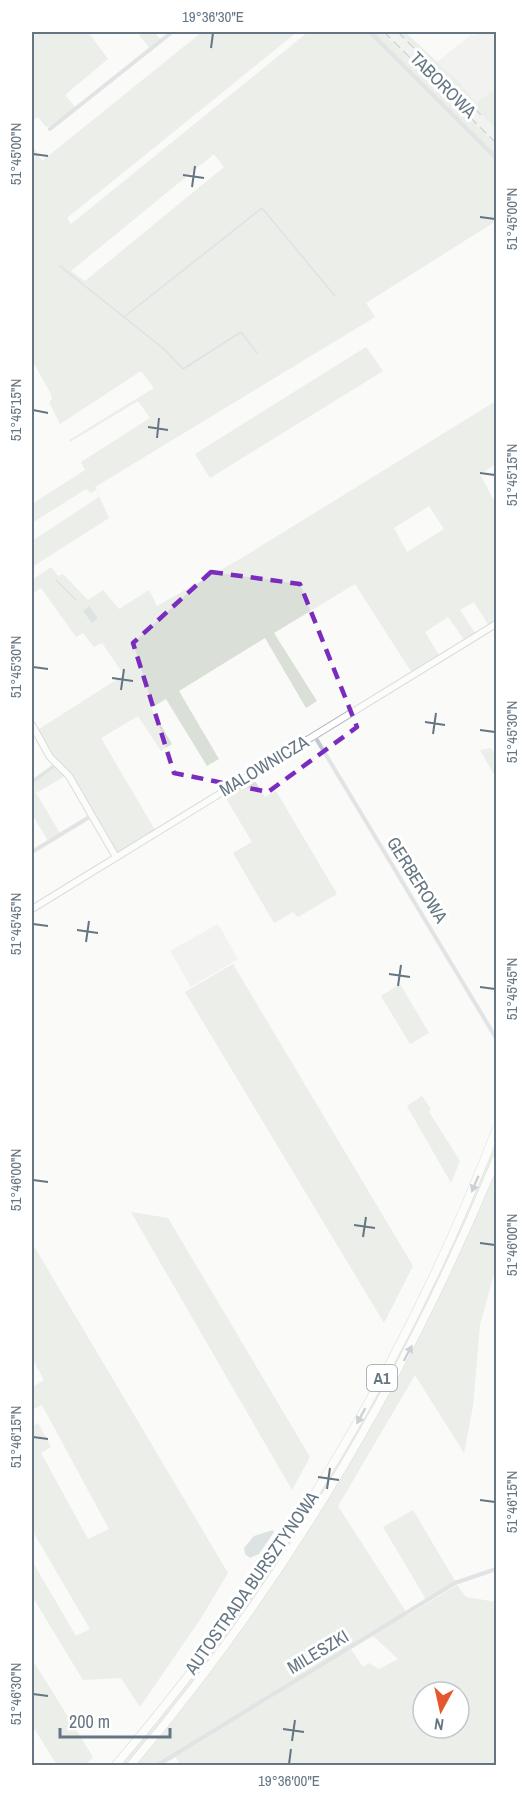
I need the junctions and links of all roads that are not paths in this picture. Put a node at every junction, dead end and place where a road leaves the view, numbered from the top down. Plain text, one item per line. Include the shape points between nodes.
1 (172, 32) edge
2 (370, 32) edge
3 (50, 129) dead end
4 (496, 158) edge
5 (496, 624) edge
6 (32, 725) edge
7 (314, 735) junction
8 (57, 764) junction
9 (32, 782) edge
10 (92, 815) junction
11 (32, 852) edge
12 (116, 857) junction
13 (32, 909) edge
14 (496, 1038) edge
15 (496, 1130) edge
16 (496, 1160) edge
17 (496, 1569) edge
18 (115, 1766) edge
19 (130, 1766) edge
20 (156, 1766) edge

1 - 3 street
2 - 4 street, TABOROWA
5 - 7 street, MALOWNICZA
6 - 8 street
7 - 12 street, MALOWNICZA
7 - 14 street, GERBEROWA
8 - 9 street
8 - 10 street via 69,776
10 - 11 street
10 - 12 street
12 - 13 street, MALOWNICZA
15 -> 18 highway, AUTOSTRADA BURSZTYNOWA / A1 via 443,1257 388,1367 320,1486 224,1629
19 -> 16 highway, AUTOSTRADA BURSZTYNOWA / A1 via 233,1636 311,1520 382,1401 443,1282
17 - 20 street, MILESZKI via 455,1583

